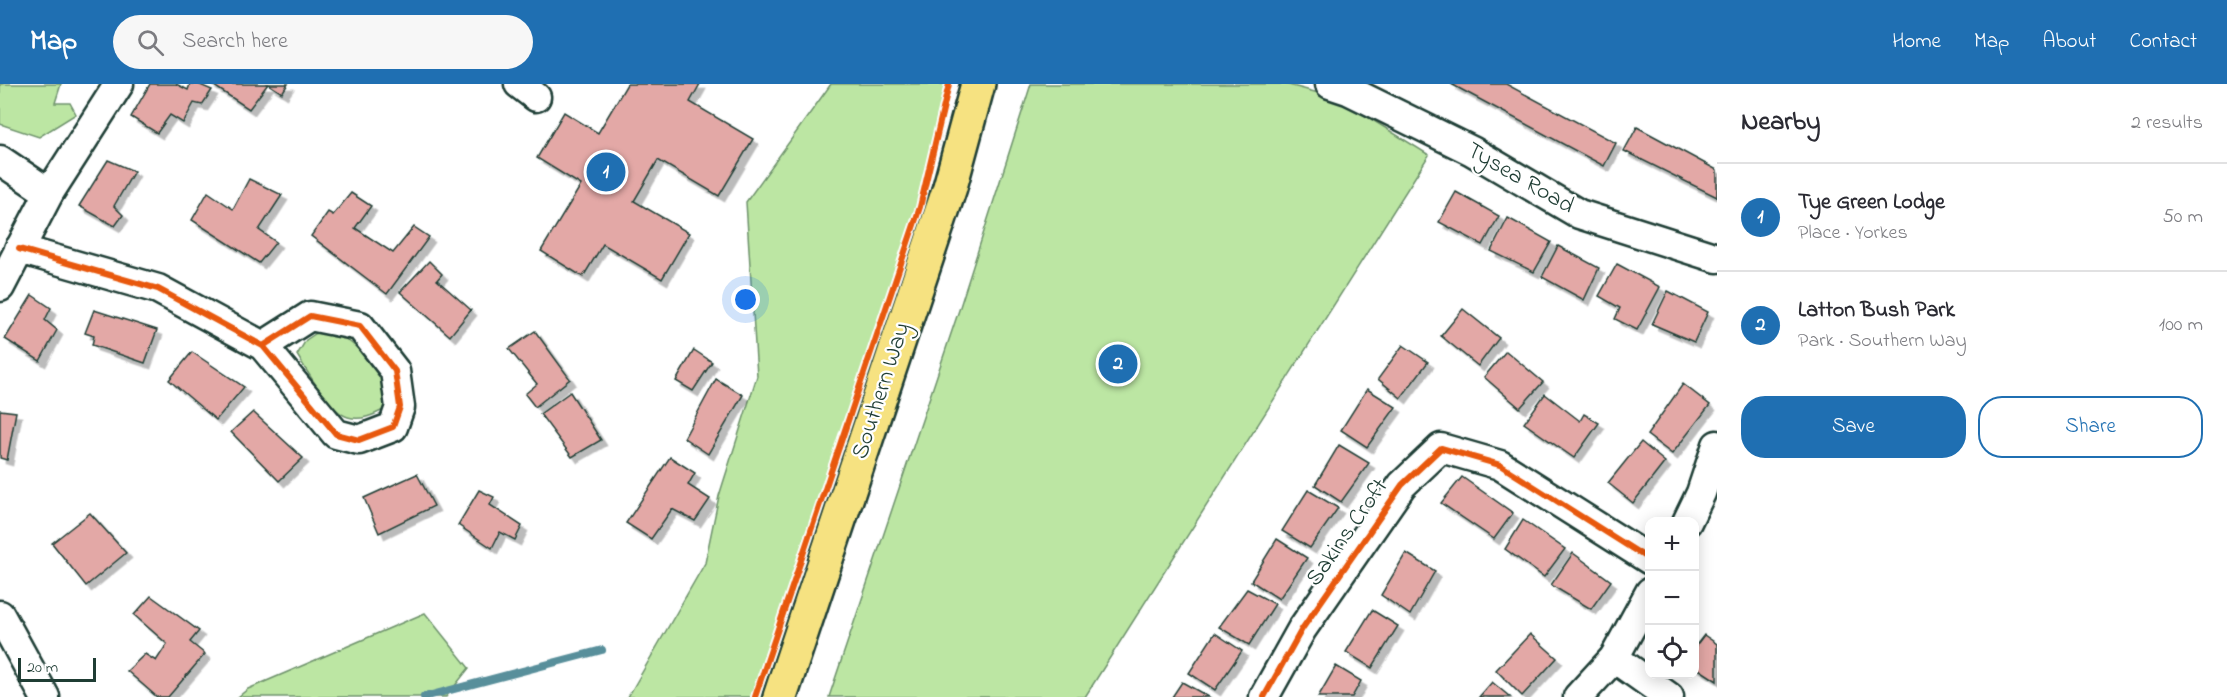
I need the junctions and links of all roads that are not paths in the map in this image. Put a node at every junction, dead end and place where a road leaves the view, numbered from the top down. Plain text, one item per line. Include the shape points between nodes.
1 (119, 84) edge
2 (978, 84) edge
3 (1343, 86) edge
4 (0, 160) edge
5 (49, 193) junction
6 (19, 249) junction
7 (1717, 258) edge
8 (0, 286) edge
9 (263, 346) junction
10 (1717, 445) edge
11 (1689, 517) edge
12 (1645, 557) edge
13 (1645, 601) edge
14 (0, 615) edge
15 (1614, 658) junction
16 (45, 697) edge
17 (780, 697) edge
18 (1264, 697) edge
19 (1578, 697) edge
20 (1669, 697) edge

1 - 5 street
2 - 17 main road, Southern Way via 950,187
3 - 7 street, Tysea Road via 1472,151 1579,214
4 - 5 street
5 - 6 street
6 - 8 street
6 - 9 street via 158,289
9 - 9 street via 310,316 360,326 395,371 400,407 393,428 359,440 336,434
10 - 11 street
12 - 18 street, Sakins Croft via 1500,465 1441,448 1402,484 1302,629
13 - 15 street
14 - 16 street
15 - 19 street
15 - 20 street

